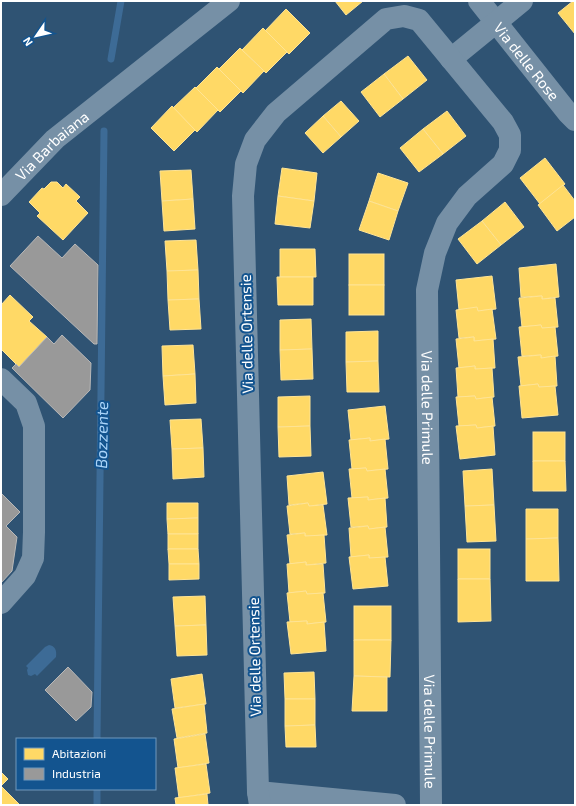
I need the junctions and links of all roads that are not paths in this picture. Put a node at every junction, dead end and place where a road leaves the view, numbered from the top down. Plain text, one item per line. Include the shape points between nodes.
1 (228, 1) edge
2 (479, 1) edge
3 (522, 1) edge
4 (496, 22) junction
5 (451, 59) junction
6 (573, 114) edge
7 (1, 195) edge
8 (1, 379) edge
9 (1, 603) edge
10 (259, 798) edge
11 (395, 805) edge
12 (431, 805) edge

1 - 7 street, Via Barbaiana via 55,139
2 - 4 street, Via delle Rose
3 - 4 street
4 - 5 street
4 - 6 street, Via delle Rose
5 - 10 street, Via delle Ortensie via 419,20 404,16 386,19 276,113 255,140 246,164 243,196
5 - 12 street, Via delle Primule via 503,122 510,135 510,150 504,164 467,196 447,223 435,253 427,290
8 - 9 street via 26,403 34,426 34,532 32,558 25,576
10 - 11 street

